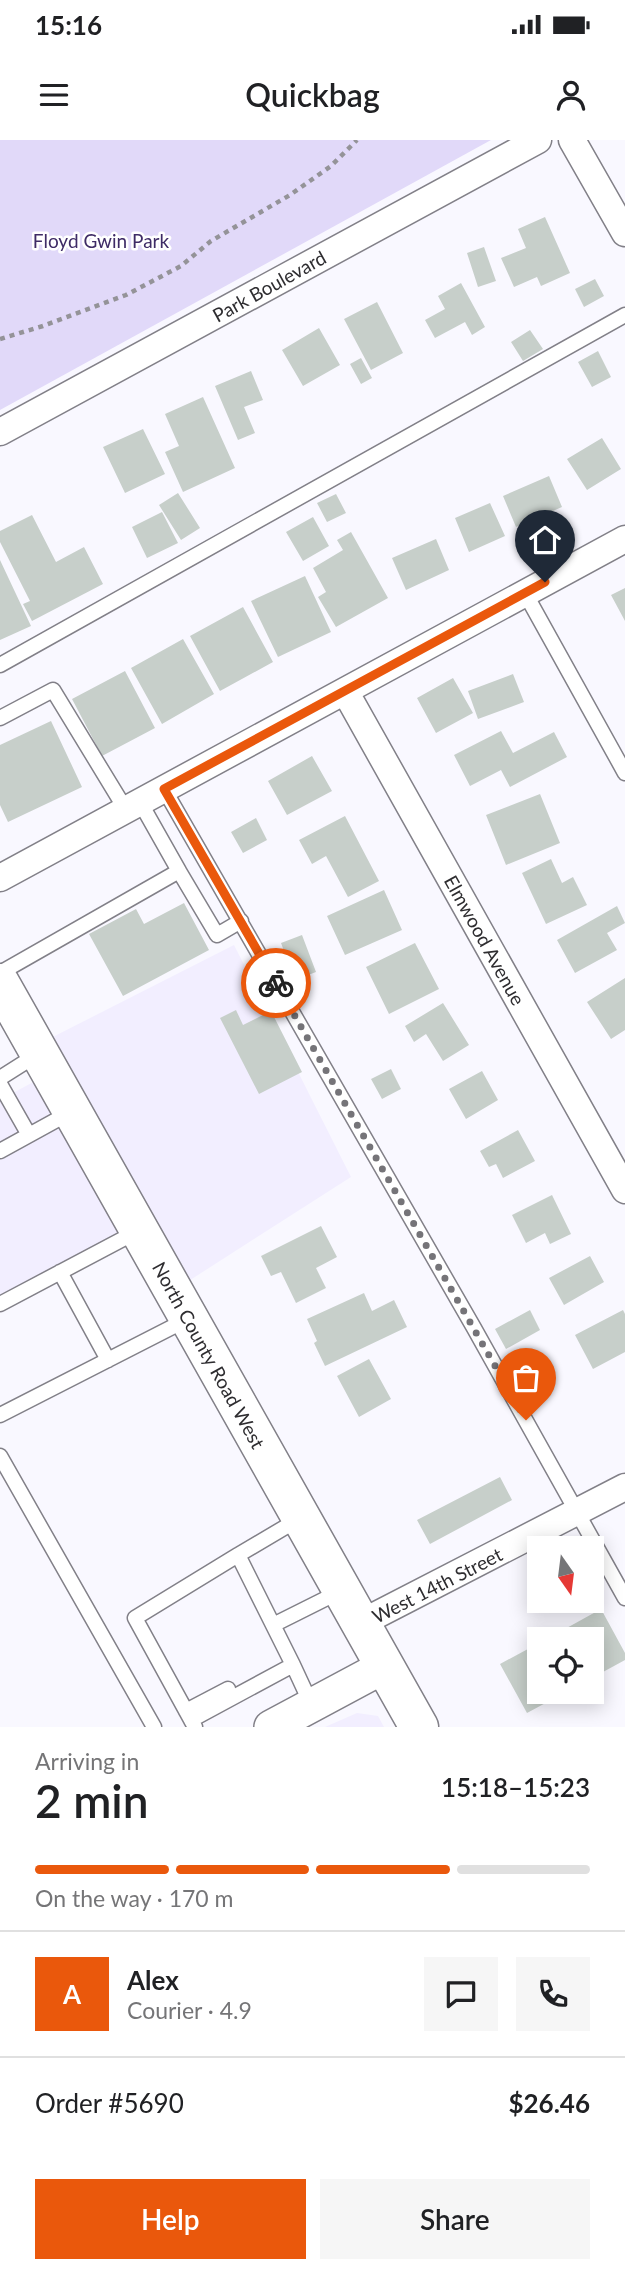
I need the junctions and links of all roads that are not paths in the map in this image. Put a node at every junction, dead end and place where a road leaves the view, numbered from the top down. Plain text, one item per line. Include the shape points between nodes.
1 (538, 140) edge
2 (572, 140) edge
3 (625, 233) edge
4 (625, 315) edge
5 (0, 432) edge
6 (625, 539) edge
7 (525, 593) junction
8 (0, 665) edge
9 (345, 691) junction
10 (0, 718) edge
11 (625, 774) edge
12 (164, 789) junction
13 (133, 806) junction
14 (179, 871) junction
15 (0, 878) edge
16 (241, 921) junction
17 (0, 973) edge
18 (0, 983) edge
19 (39, 1053) junction
20 (0, 1078) edge
21 (0, 1084) edge
22 (72, 1112) junction
23 (29, 1135) junction
24 (0, 1151) edge
25 (625, 1190) edge
26 (139, 1231) junction
27 (60, 1272) junction
28 (0, 1304) edge
29 (189, 1319) junction
30 (108, 1360) junction
31 (0, 1415) edge
32 (0, 1456) edge
33 (625, 1487) edge
34 (578, 1513) junction
35 (301, 1517) junction
36 (238, 1555) junction
37 (342, 1590) junction
38 (625, 1598) edge
39 (361, 1623) junction
40 (273, 1625) junction
41 (293, 1665) junction
42 (385, 1666) junction
43 (312, 1706) junction
44 (190, 1719) edge
45 (154, 1727) edge
46 (272, 1727) edge
47 (419, 1727) edge

1 - 5 street, Park Boulevard
2 - 3 street
4 - 8 lane
6 - 7 street
7 - 9 street
7 - 11 lane
9 - 12 street
9 - 25 street, Elmwood Avenue
10 - 13 lane via 53,690
12 - 13 street
12 - 16 lane
13 - 14 lane
13 - 15 street
14 - 16 lane via 217,935
14 - 17 lane
16 - 34 lane
18 - 19 main road, North County Road West
19 - 20 lane
19 - 22 main road, North County Road West
21 - 23 lane
22 - 23 lane
22 - 26 main road, North County Road West
23 - 24 lane
26 - 27 lane
26 - 29 main road, North County Road West
27 - 28 lane
27 - 30 lane
29 - 30 lane
29 - 35 main road, North County Road West
30 - 31 lane
32 - 45 lane
33 - 34 street, West 14th Street
34 - 38 lane
34 - 39 street, West 14th Street
35 - 36 lane
35 - 37 main road, North County Road West
36 - 40 lane
36 - 44 lane via 135,1618
37 - 39 main road, North County Road West
37 - 40 lane
39 - 42 main road, North County Road West
40 - 41 lane
41 - 43 lane
41 - 44 lane
42 - 43 street
42 - 47 main road, North County Road West
43 - 46 street

